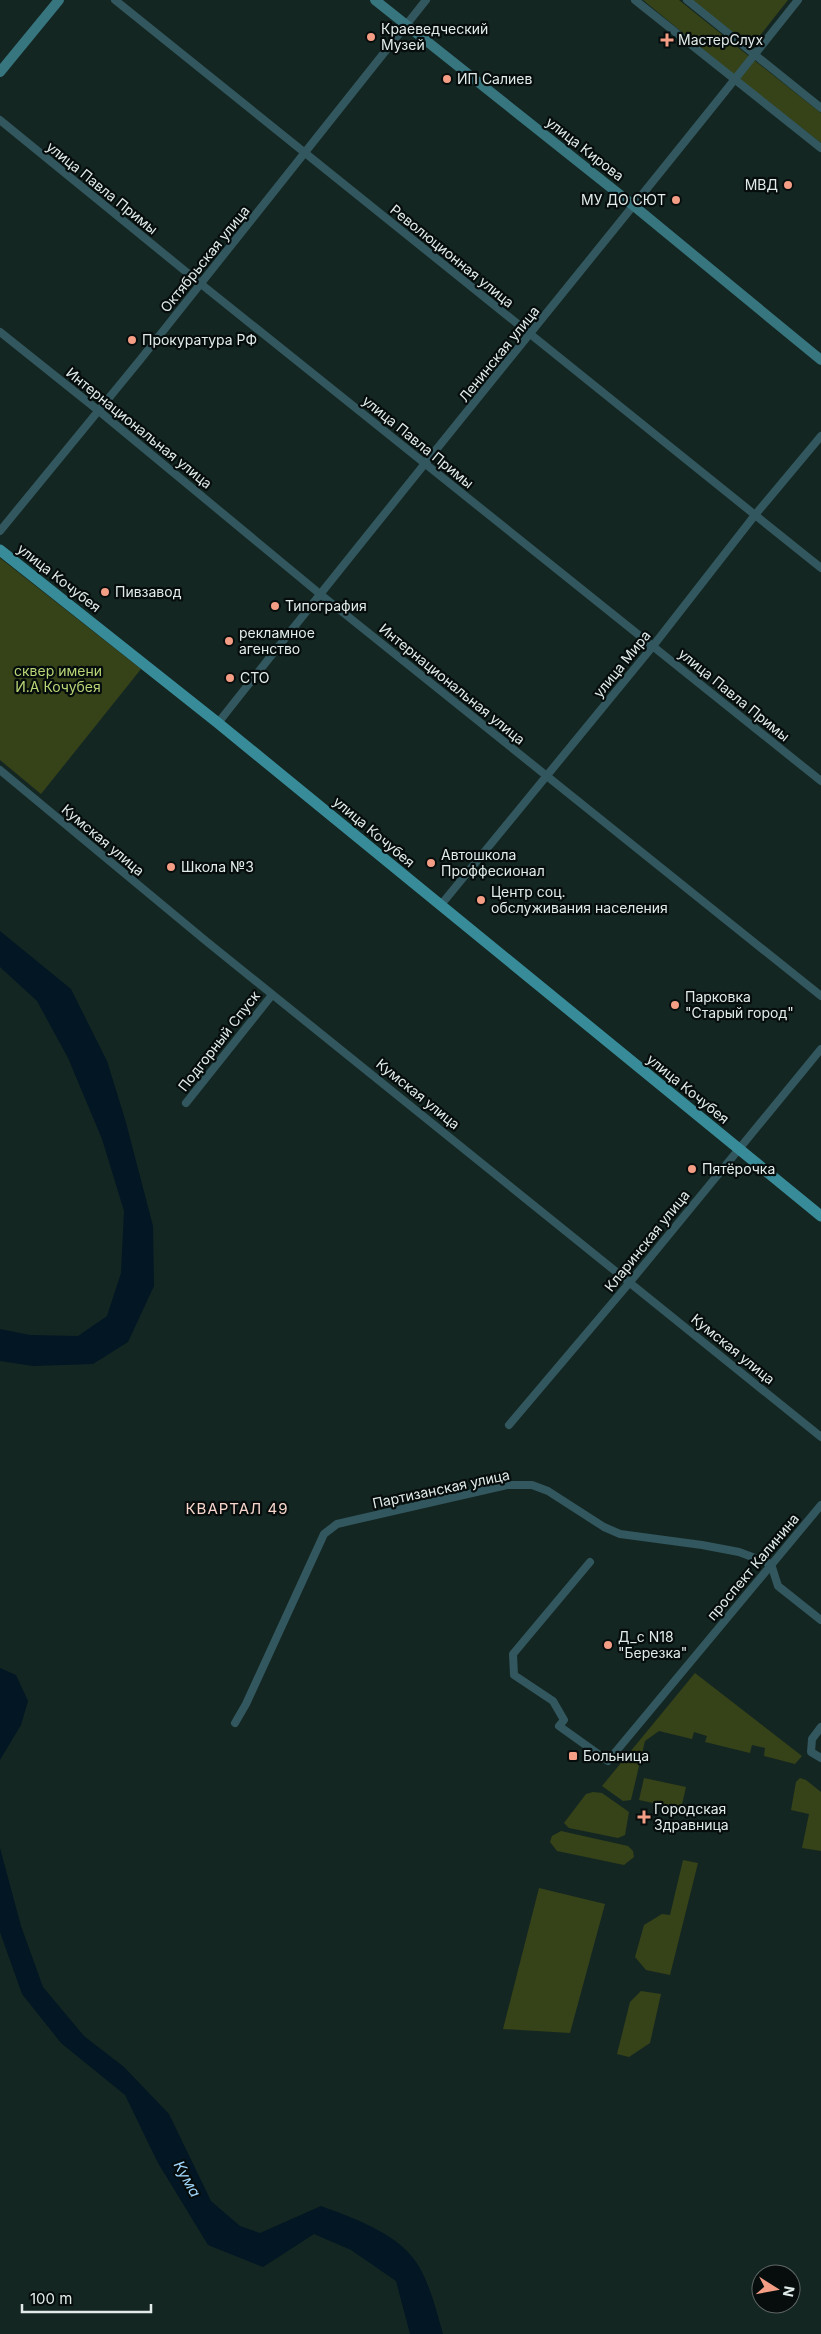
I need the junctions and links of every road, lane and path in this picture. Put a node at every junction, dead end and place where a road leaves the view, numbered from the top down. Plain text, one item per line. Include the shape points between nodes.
1 (59, 0) edge
2 (115, 0) edge
3 (375, 0) edge
4 (426, 0) edge
5 (635, 0) edge
6 (687, 0) edge
7 (798, 0) edge
8 (406, 25) junction
9 (755, 54) junction
10 (0, 72) edge
11 (734, 80) junction
12 (821, 108) edge
13 (0, 120) edge
14 (821, 148) edge
15 (304, 154) junction
16 (634, 206) junction
17 (200, 284) junction
18 (0, 332) edge
19 (531, 334) junction
20 (821, 360) edge
21 (99, 411) junction
22 (821, 436) edge
23 (425, 464) junction
24 (755, 515) junction
25 (0, 531) edge
26 (0, 550) edge
27 (821, 568) edge
28 (320, 594) junction
29 (653, 646) junction
30 (218, 723) junction
31 (0, 770) edge
32 (547, 776) junction
33 (821, 781) edge
34 (440, 906) junction
35 (272, 994) junction
36 (821, 996) edge
37 (821, 1049) edge
38 (186, 1104) dead end
39 (738, 1149) junction
40 (821, 1216) edge
41 (630, 1282) junction
42 (509, 1425) dead end
43 (821, 1437) edge
44 (821, 1505) edge
45 (590, 1562) dead end
46 (771, 1564) junction
47 (821, 1620) edge
48 (235, 1723) dead end
49 (821, 1727) edge
50 (821, 1758) edge

1 - 10 street
2 - 15 street, Революционная улица
3 - 8 street, улица Кирова
4 - 8 street, Октябрьская улица
5 - 11 street
6 - 9 street
7 - 9 street, Ленинская улица
8 - 15 street, Октябрьская улица
8 - 16 street, улица Кирова
9 - 11 street, Ленинская улица
9 - 12 street
11 - 14 street
11 - 16 street, Ленинская улица
13 - 17 street, улица Павла Примы
15 - 17 street, Октябрьская улица
15 - 19 street, Революционная улица
16 - 19 street, Ленинская улица
16 - 20 street, улица Кирова
17 - 21 street, Октябрьская улица
17 - 23 street, улица Павла Примы
18 - 21 street, Интернациональная улица
19 - 23 street, Ленинская улица
19 - 24 street, Революционная улица
21 - 25 street, Октябрьская улица
21 - 28 street, Интернациональная улица
22 - 24 street, улица Мира
23 - 28 street, Ленинская улица
23 - 29 street, улица Павла Примы
24 - 27 street, Революционная улица
24 - 29 street, улица Мира
26 - 30 main road, улица Кочубея
28 - 30 street, Ленинская улица
28 - 32 street, Интернациональная улица
29 - 32 street, улица Мира
29 - 33 street, улица Павла Примы
30 - 34 main road, улица Кочубея
31 - 35 street, Кумская улица
32 - 34 street, улица Мира
32 - 36 street, Интернациональная улица
34 - 39 main road, улица Кочубея
35 - 38 street, Подгорный Спуск
35 - 41 street, Кумская улица
37 - 39 street, Кларинская улица
39 - 40 main road, улица Кочубея
39 - 41 street, Кларинская улица
41 - 42 street, Кларинская улица
41 - 43 street, Кумская улица
44 - 46 street, проспект Калинина
45 - 46 street, проспект Калинина via 513,1654 514,1674 553,1702 564,1720 559,1726 608,1761
46 - 47 street via 778,1586
46 - 48 street, Партизанская улица via 739,1552 620,1534 548,1491 532,1485 508,1485 338,1524 324,1534
49 - 50 street via 812,1739 811,1752

